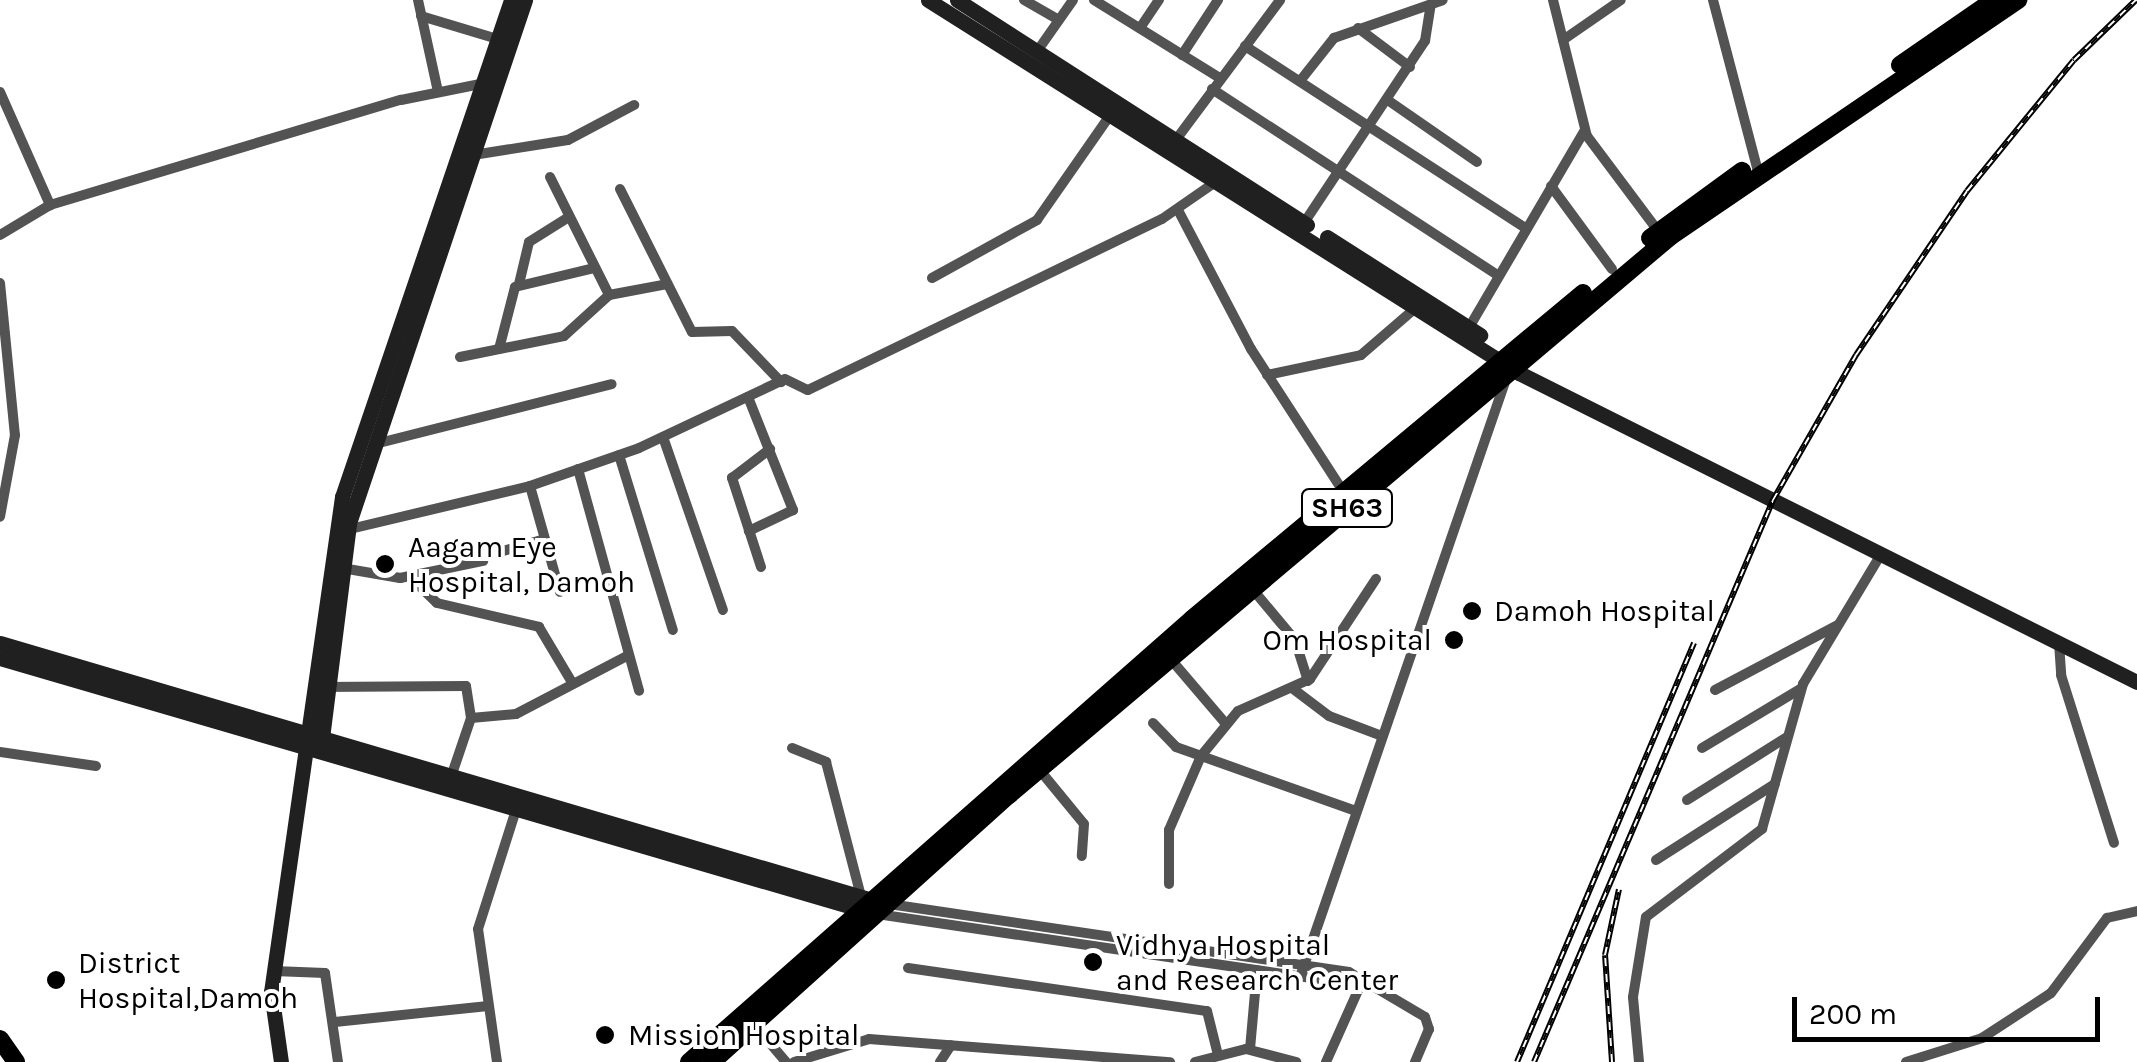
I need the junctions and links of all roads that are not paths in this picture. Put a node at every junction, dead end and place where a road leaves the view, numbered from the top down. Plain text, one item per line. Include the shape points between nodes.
1 (418, 0) edge
2 (511, 0) edge
3 (525, 0) edge
4 (928, 0) edge
5 (958, 0) edge
6 (1024, 0) edge
7 (1074, 0) edge
8 (1094, 0) edge
9 (1159, 0) edge
10 (1218, 0) edge
11 (1280, 0) edge
12 (1553, 0) edge
13 (1621, 0) edge
14 (1713, 0) edge
15 (1994, 0) edge
16 (2018, 0) edge
17 (1437, 2) edge
18 (421, 16) junction
19 (1059, 20) junction
20 (1140, 28) junction
21 (1358, 28) junction
22 (497, 40) junction
23 (1563, 40) junction
24 (1245, 46) junction
25 (1038, 50) junction
26 (1182, 55) junction
27 (1410, 68) junction
28 (1220, 78) junction
29 (1300, 82) junction
30 (489, 84) junction
31 (1212, 89) junction
32 (0, 92) edge
33 (438, 92) junction
34 (1389, 101) junction
35 (634, 105) dead end
36 (1111, 114) junction
37 (1372, 129) junction
38 (1585, 130) junction
39 (1174, 141) junction
40 (473, 155) junction
41 (1477, 162) dead end
42 (1757, 168) junction
43 (1341, 174) junction
44 (550, 176) dead end
45 (1218, 182) junction
46 (1551, 186) junction
47 (620, 189) dead end
48 (50, 205) junction
49 (1178, 210) junction
50 (570, 217) junction
51 (1304, 223) junction
52 (1525, 228) junction
53 (1658, 231) junction
54 (0, 235) edge
55 (594, 268) junction
56 (1612, 269) junction
57 (1497, 276) junction
58 (932, 278) dead end
59 (0, 283) edge
60 (519, 284) junction
61 (667, 284) junction
62 (610, 295) junction
63 (1423, 302) junction
64 (1466, 332) junction
65 (403, 340) junction
66 (499, 350) junction
67 (460, 357) dead end
68 (1512, 366) junction
69 (1267, 375) junction
70 (780, 382) junction
71 (612, 384) dead end
72 (748, 397) junction
73 (663, 436) junction
74 (369, 441) junction
75 (770, 449) junction
76 (619, 455) junction
77 (578, 469) junction
78 (530, 486) junction
79 (1339, 502) junction
80 (0, 517) edge
81 (341, 530) junction
82 (749, 532) junction
83 (545, 539) junction
84 (1880, 554) junction
85 (761, 567) dead end
86 (342, 568) junction
87 (410, 577) junction
88 (1376, 580) dead end
89 (1247, 583) junction
90 (560, 592) dead end
91 (723, 610) dead end
92 (1838, 625) junction
93 (674, 630) dead end
94 (0, 643) edge
95 (2059, 643) junction
96 (1165, 652) junction
97 (629, 655) junction
98 (0, 658) edge
99 (1308, 681) junction
100 (2137, 682) edge
101 (572, 684) junction
102 (320, 688) junction
103 (1292, 688) junction
104 (1801, 688) junction
105 (1715, 690) dead end
106 (639, 691) dead end
107 (470, 718) junction
108 (1153, 723) dead end
109 (1226, 724) junction
110 (1382, 736) junction
111 (1787, 738) junction
112 (313, 742) junction
113 (792, 748) dead end
114 (1702, 748) dead end
115 (0, 752) edge
116 (1201, 756) junction
117 (1036, 765) junction
118 (96, 766) dead end
119 (393, 766) junction
120 (451, 777) junction
121 (1775, 784) junction
122 (1687, 800) dead end
123 (518, 803) junction
124 (1356, 811) junction
125 (2114, 843) dead end
126 (1082, 856) dead end
127 (1656, 860) dead end
128 (1170, 884) dead end
129 (871, 904) junction
130 (2137, 911) edge
131 (1172, 952) junction
132 (908, 968) dead end
133 (274, 970) junction
134 (1257, 970) junction
135 (1302, 971) junction
136 (1360, 986) junction
137 (1384, 989) junction
138 (488, 1006) junction
139 (748, 1018) junction
140 (335, 1022) junction
141 (0, 1039) edge
142 (951, 1044) junction
143 (1250, 1049) junction
144 (1223, 1056) edge
145 (16, 1062) edge
146 (282, 1062) edge
147 (338, 1062) edge
148 (498, 1062) edge
149 (690, 1062) edge
150 (712, 1062) edge
151 (786, 1062) edge
152 (794, 1062) edge
153 (940, 1062) edge
154 (1170, 1062) edge
155 (1195, 1062) edge
156 (1296, 1062) edge
157 (1326, 1062) edge
158 (1415, 1062) edge
159 (1639, 1062) edge
160 (1906, 1062) edge

1 - 18 street
2 - 22 main road
3 - 30 main road
4 - 36 main road
5 - 25 main road
6 - 19 street
7 - 19 street
8 - 20 street
9 - 20 street
10 - 26 street
11 - 24 street
12 - 23 street
13 - 23 street
14 - 42 street
15 - 42 main road, SH63
16 - 42 main road, SH63
17 - 21 street
17 - 27 street
18 - 22 street
18 - 33 street
19 - 25 street
20 - 26 street
21 - 27 street
21 - 29 street via 1328,43
22 - 30 main road
23 - 38 street
24 - 28 street
24 - 29 street
25 - 39 main road
26 - 28 street
27 - 34 street
28 - 31 street
29 - 37 street
30 - 33 street
30 - 40 main road
30 - 65 main road
31 - 39 street
31 - 43 street
32 - 48 street
33 - 48 street
34 - 37 street
34 - 41 street
35 - 40 street via 568,140
36 - 45 main road
36 - 58 street via 1037,220
37 - 43 street
37 - 52 street
38 - 46 street
38 - 53 street
39 - 51 main road
40 - 65 main road
42 - 53 main road, SH63
42 - 68 main road, SH63
43 - 51 street
43 - 57 street
44 - 50 street
45 - 49 street
45 - 63 main road
46 - 52 street
46 - 56 street
47 - 61 street
48 - 54 street
49 - 69 street
49 - 70 street via 808,390
50 - 55 street
50 - 60 street via 530,242
51 - 63 main road
52 - 57 street
53 - 56 main road, SH63
55 - 60 street
55 - 62 street
56 - 68 main road, SH63
57 - 64 street
59 - 80 street via 15,435
60 - 66 street
61 - 62 street
61 - 70 street via 696,336 732,331
62 - 66 street via 568,334
63 - 64 main road
63 - 69 street via 1361,355
64 - 68 main road
65 - 74 main road
66 - 67 street
68 - 79 main road, SH63
68 - 84 main road
68 - 110 street
69 - 79 street
70 - 72 street
71 - 74 street
72 - 73 street
72 - 75 street
73 - 76 street
73 - 91 street
74 - 81 main road
75 - 82 street via 732,478
75 - 82 street via 793,510
76 - 77 street
76 - 93 street
77 - 78 street
77 - 97 street
78 - 81 street
78 - 83 street
79 - 89 main road, SH63
81 - 86 main road
81 - 102 main road
82 - 85 street
83 - 87 street
83 - 90 street
84 - 92 street
84 - 95 main road
86 - 87 street
86 - 102 main road
87 - 101 street via 437,603 539,627
88 - 99 street
89 - 96 main road, SH63
89 - 99 street via 1295,640
92 - 104 street
92 - 105 street
94 - 112 main road
95 - 100 main road
95 - 125 street via 2062,675
96 - 109 street
96 - 117 main road, SH63
97 - 101 street
97 - 106 street
98 - 112 main road
99 - 103 street
101 - 107 street via 509,717
102 - 107 street via 461,684
102 - 112 main road
103 - 109 street via 1246,706
103 - 110 street via 1329,716
104 - 111 street
104 - 114 street
107 - 120 street
108 - 116 street via 1170,742
109 - 116 street
110 - 124 street
111 - 121 street
111 - 122 street
112 - 119 main road
112 - 133 main road
113 - 129 street via 826,762
115 - 118 street
116 - 124 street
116 - 128 street via 1171,822
117 - 126 street via 1084,824
117 - 129 main road, SH63
119 - 120 main road
119 - 123 main road
120 - 123 main road
121 - 127 street
121 - 159 street via 1758,835 1646,917 1632,996
123 - 129 main road
123 - 138 street via 478,929
124 - 135 street
129 - 131 street
129 - 139 main road, SH63
130 - 160 street via 2107,918 2051,992 1997,1028
131 - 134 street
131 - 135 street
132 - 144 street via 1207,1011
133 - 140 street via 322,969
133 - 146 main road
134 - 135 street
134 - 143 street
135 - 136 street
135 - 137 street via 1349,972
136 - 137 street
136 - 157 street
137 - 158 street via 1430,1024
138 - 140 street
138 - 148 street
139 - 149 main road, SH63
139 - 150 main road, SH63
139 - 151 street
140 - 147 street
141 - 145 main road
142 - 152 street via 851,1040
142 - 153 street
142 - 154 street
143 - 144 street
143 - 156 street
144 - 155 street

